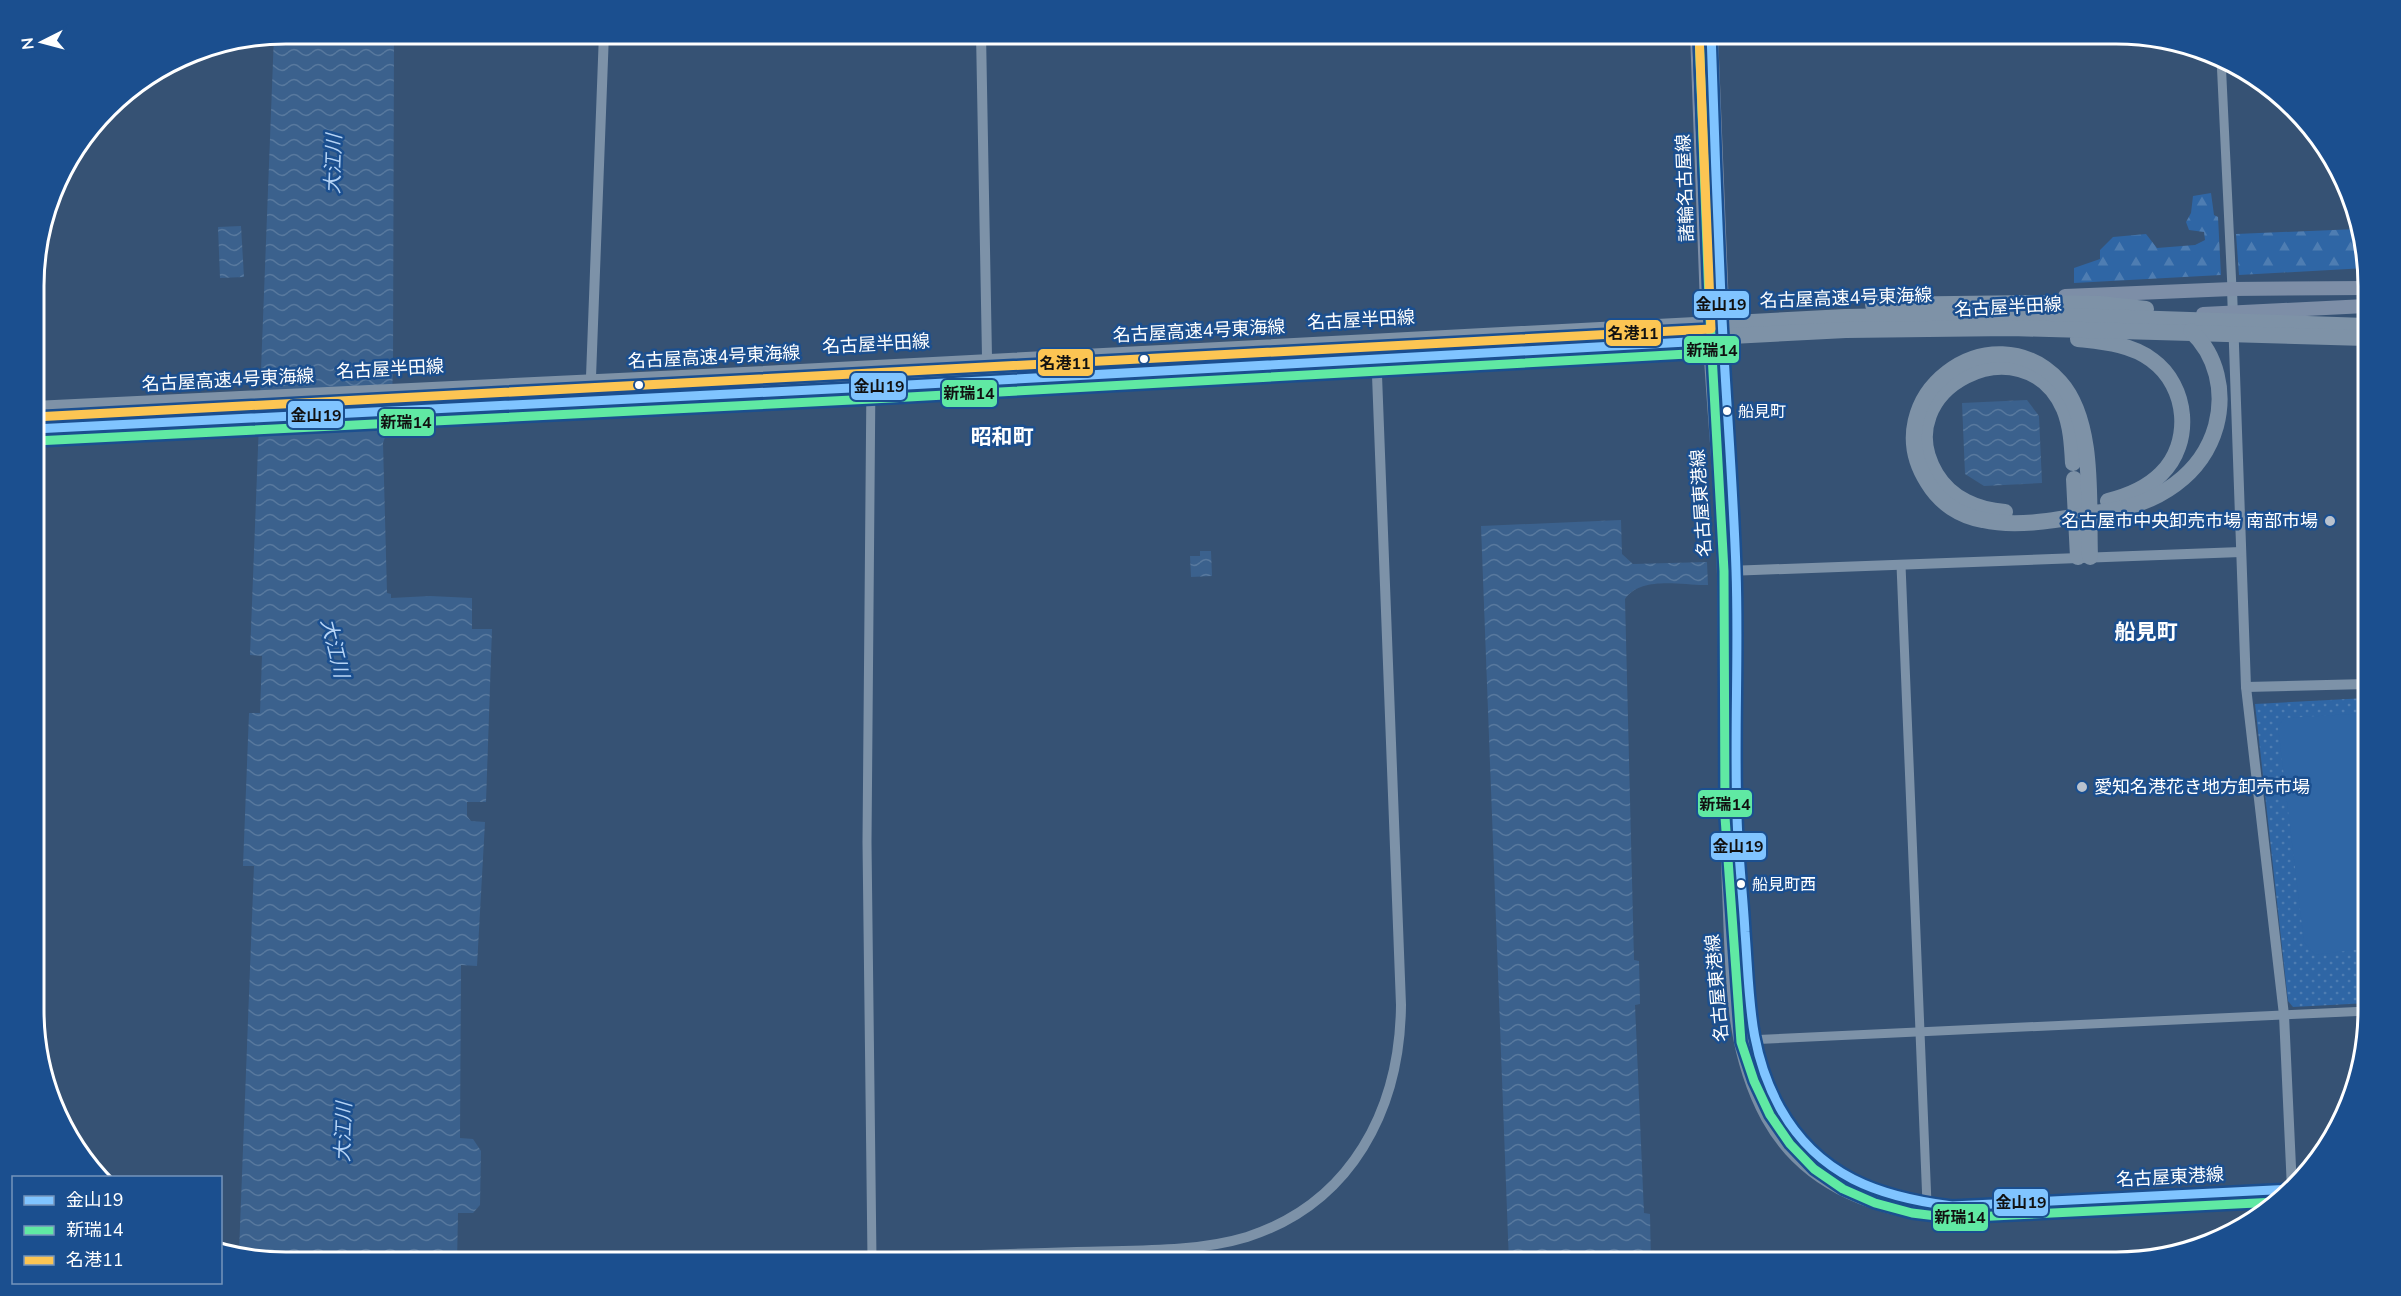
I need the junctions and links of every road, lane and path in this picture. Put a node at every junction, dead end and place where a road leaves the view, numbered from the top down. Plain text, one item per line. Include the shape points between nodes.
1 (604, 44) edge
2 (981, 44) edge
3 (1697, 44) edge
4 (1711, 44) edge
5 (2221, 67) edge
6 (2358, 288) edge
7 (2232, 289) junction
8 (2358, 306) edge
9 (2232, 312) junction
10 (1722, 320) junction
11 (1705, 322) junction
12 (2358, 326) edge
13 (1846, 330) junction
14 (1375, 337) junction
15 (2358, 338) edge
16 (1723, 340) junction
17 (1709, 341) junction
18 (987, 357) junction
19 (1376, 360) junction
20 (870, 363) junction
21 (591, 377) junction
22 (872, 387) junction
23 (44, 406) edge
24 (44, 407) edge
25 (44, 421) edge
26 (44, 428) edge
27 (2076, 462) junction
28 (2241, 552) junction
29 (2084, 557) junction
30 (1901, 565) junction
31 (1730, 571) junction
32 (2358, 684) edge
33 (2246, 687) junction
34 (2358, 1011) edge
35 (2284, 1015) junction
36 (1921, 1032) junction
37 (1737, 1040) junction
38 (1753, 1040) junction
39 (2291, 1177) edge
40 (2278, 1190) edge
41 (2263, 1203) edge
42 (1927, 1204) junction
43 (872, 1252) edge
44 (1033, 1252) edge

1 - 21 street
2 - 18 street
3 - 11 main road, 諸輪名古屋線
4 - 10 main road, 諸輪名古屋線
5 - 7 street
6 - 7 main road, 名古屋半田線
7 - 9 street
7 - 10 main road, 名古屋半田線 via 1989,299
8 - 9 main road, 名古屋半田線
9 - 16 main road, 名古屋半田線
9 - 28 street
10 - 11 main road, 名古屋半田線
10 - 16 main road, 諸輪名古屋線
11 - 12 highway, 名古屋高速4号東海線 via 1975,314
11 - 14 main road, 名古屋半田線
11 - 17 main road, 諸輪名古屋線
11 - 24 highway, 名古屋高速4号東海線 via 713,377
11 - 27 highway via 1864,306 1969,302 2135,307 2163,314 2186,326 2216,368 2218,416 2211,441 2196,464 2167,491 2144,502 2117,510 2029,522 1996,522 1967,516 1943,502 1926,481 1915,448 1914,428 1919,409 1929,391 1951,369 1980,356 2013,355 2043,367 2066,389 2080,417
13 - 15 highway, 名古屋高速4号東海線 via 2011,328
13 - 25 highway, 名古屋高速4号東海線
13 - 27 highway via 2022,335 2112,343 2145,355 2168,376 2178,393 2181,434 2175,455 2163,472 2123,497 2016,513 1984,509 1943,484 1933,468 1927,440 1929,420 1941,394 1964,375 1983,368 2014,369 2033,376 2055,394 2067,420
14 - 18 main road, 名古屋半田線
14 - 19 street
16 - 17 main road, 名古屋半田線
16 - 31 main road, 名古屋東港線
17 - 19 main road, 名古屋半田線
17 - 31 main road, 名古屋東港線
18 - 20 main road, 名古屋半田線
19 - 22 main road, 名古屋半田線
19 - 44 street via 1401,1005 1401,1033 1392,1083 1372,1134 1346,1170 1313,1202 1271,1227 1239,1239 1194,1246
20 - 21 main road, 名古屋半田線
20 - 22 street
21 - 23 main road, 名古屋半田線
22 - 26 main road, 名古屋半田線
22 - 43 street via 867,842
27 - 29 highway
27 - 29 highway
28 - 29 street
28 - 33 street
29 - 30 street
30 - 31 street
30 - 36 street
31 - 37 main road, 名古屋東港線 via 1725,818
31 - 38 main road, 名古屋東港線 via 1737,816
32 - 33 street
33 - 35 street
34 - 35 street
35 - 36 street
35 - 39 street
36 - 38 street
36 - 42 street
37 - 38 street
37 - 41 main road, 名古屋東港線 via 1767,1118 1792,1153 1820,1178 1875,1205 1925,1216 1960,1217
38 - 42 main road, 名古屋東港線 via 1761,1073 1775,1102 1819,1157 1864,1187
40 - 42 main road, 名古屋東港線 via 1952,1206

